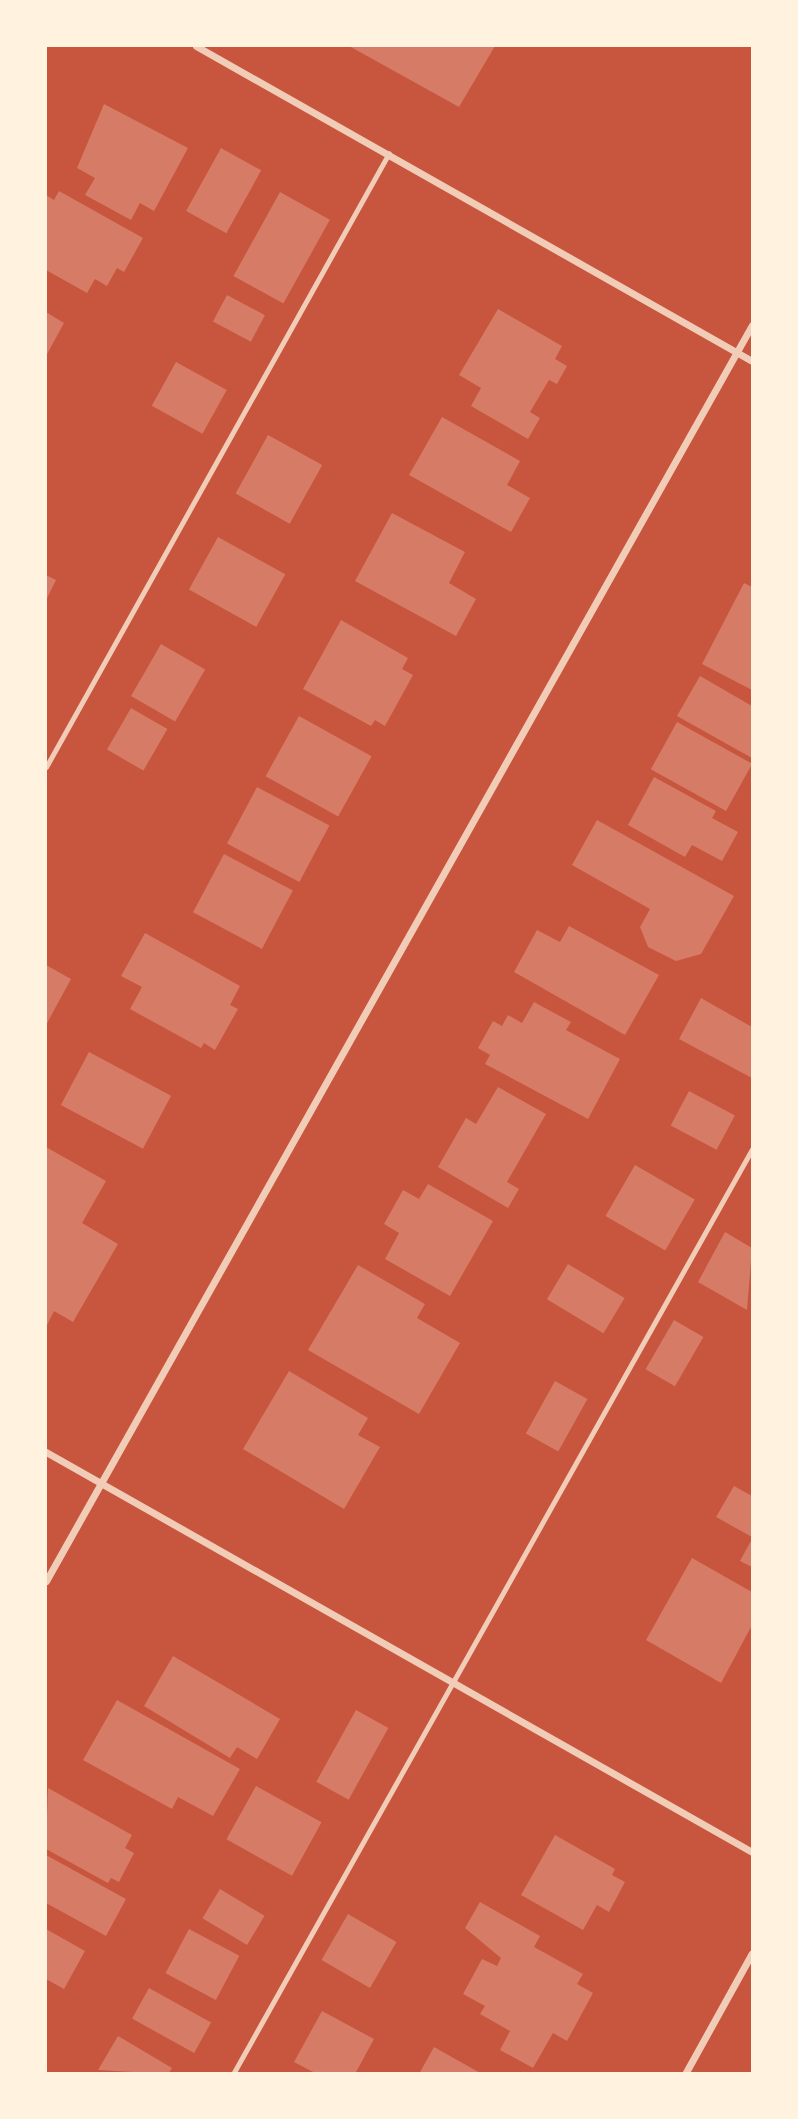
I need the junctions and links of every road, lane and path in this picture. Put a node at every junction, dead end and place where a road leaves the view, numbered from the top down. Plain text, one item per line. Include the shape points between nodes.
1 (196, 46) edge
2 (389, 153) junction
3 (752, 325) edge
4 (737, 352) junction
5 (752, 361) edge
6 (46, 767) edge
7 (752, 1149) edge
8 (46, 1452) edge
9 (100, 1483) junction
10 (46, 1581) edge
11 (452, 1685) junction
12 (752, 1852) edge
13 (752, 1952) edge
14 (233, 2074) edge
15 (685, 2074) edge

1 - 2 street
2 - 4 street
2 - 6 lane
3 - 4 street
4 - 5 street
4 - 9 street
7 - 11 lane
8 - 9 street
9 - 10 street
9 - 11 street
11 - 12 street
11 - 14 lane
13 - 15 street

